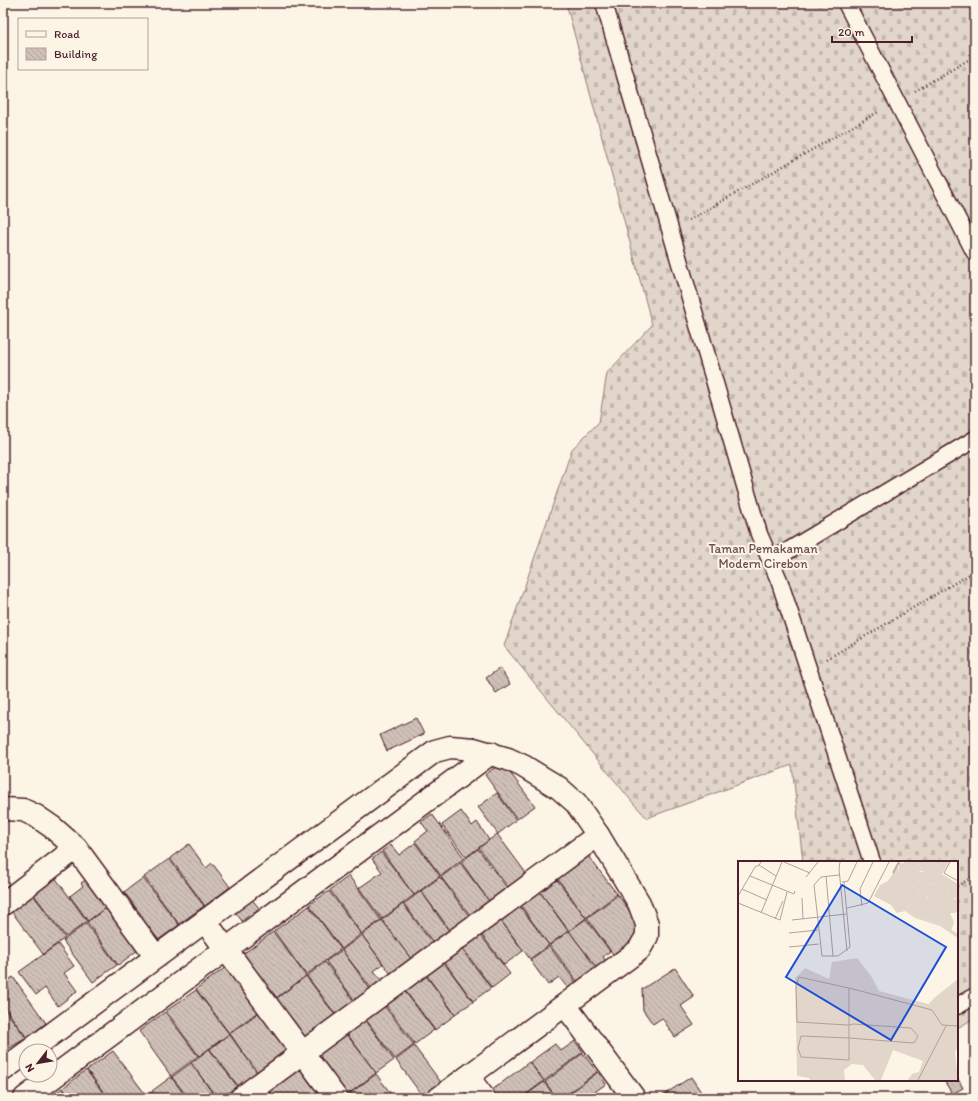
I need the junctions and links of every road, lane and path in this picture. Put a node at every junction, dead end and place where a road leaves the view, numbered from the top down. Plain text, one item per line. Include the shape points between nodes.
1 (604, 3) edge
2 (846, 3) edge
3 (975, 56) edge
4 (897, 101) junction
5 (670, 231) junction
6 (975, 253) edge
7 (975, 439) edge
8 (771, 561) junction
9 (975, 571) edge
10 (810, 670) junction
11 (491, 753) junction
12 (3, 809) edge
13 (598, 835) junction
14 (76, 848) junction
15 (872, 861) edge
16 (975, 876) edge
17 (958, 885) edge
18 (3, 904) edge
19 (205, 921) junction
20 (226, 949) junction
21 (156, 957) junction
22 (975, 996) edge
23 (565, 1005) junction
24 (958, 1005) edge
25 (40, 1043) edge
26 (302, 1052) junction
27 (18, 1059) edge
28 (3, 1070) edge
29 (468, 1076) junction
30 (25, 1098) edge
31 (241, 1098) edge
32 (336, 1098) edge
33 (439, 1098) edge
34 (484, 1098) edge
35 (634, 1098) edge

1 - 5 lane
2 - 4 lane
3 - 4 path
4 - 5 path
4 - 6 lane
5 - 8 lane via 759,534
7 - 8 lane
8 - 10 lane
9 - 10 path
10 - 15 lane
11 - 13 street via 523,766 559,788 576,803
11 - 19 street via 450,747 435,751
11 - 20 street
12 - 14 street via 23,810 36,816
13 - 23 street via 639,903 647,924 647,936 639,950
13 - 26 street
14 - 18 street
14 - 21 street
16 - 17 path
19 - 20 street
19 - 21 street
20 - 26 street
20 - 30 street
21 - 25 street
22 - 24 lane
23 - 29 street
23 - 35 street
26 - 31 street
26 - 32 street
27 - 28 street
29 - 33 street
29 - 34 street

